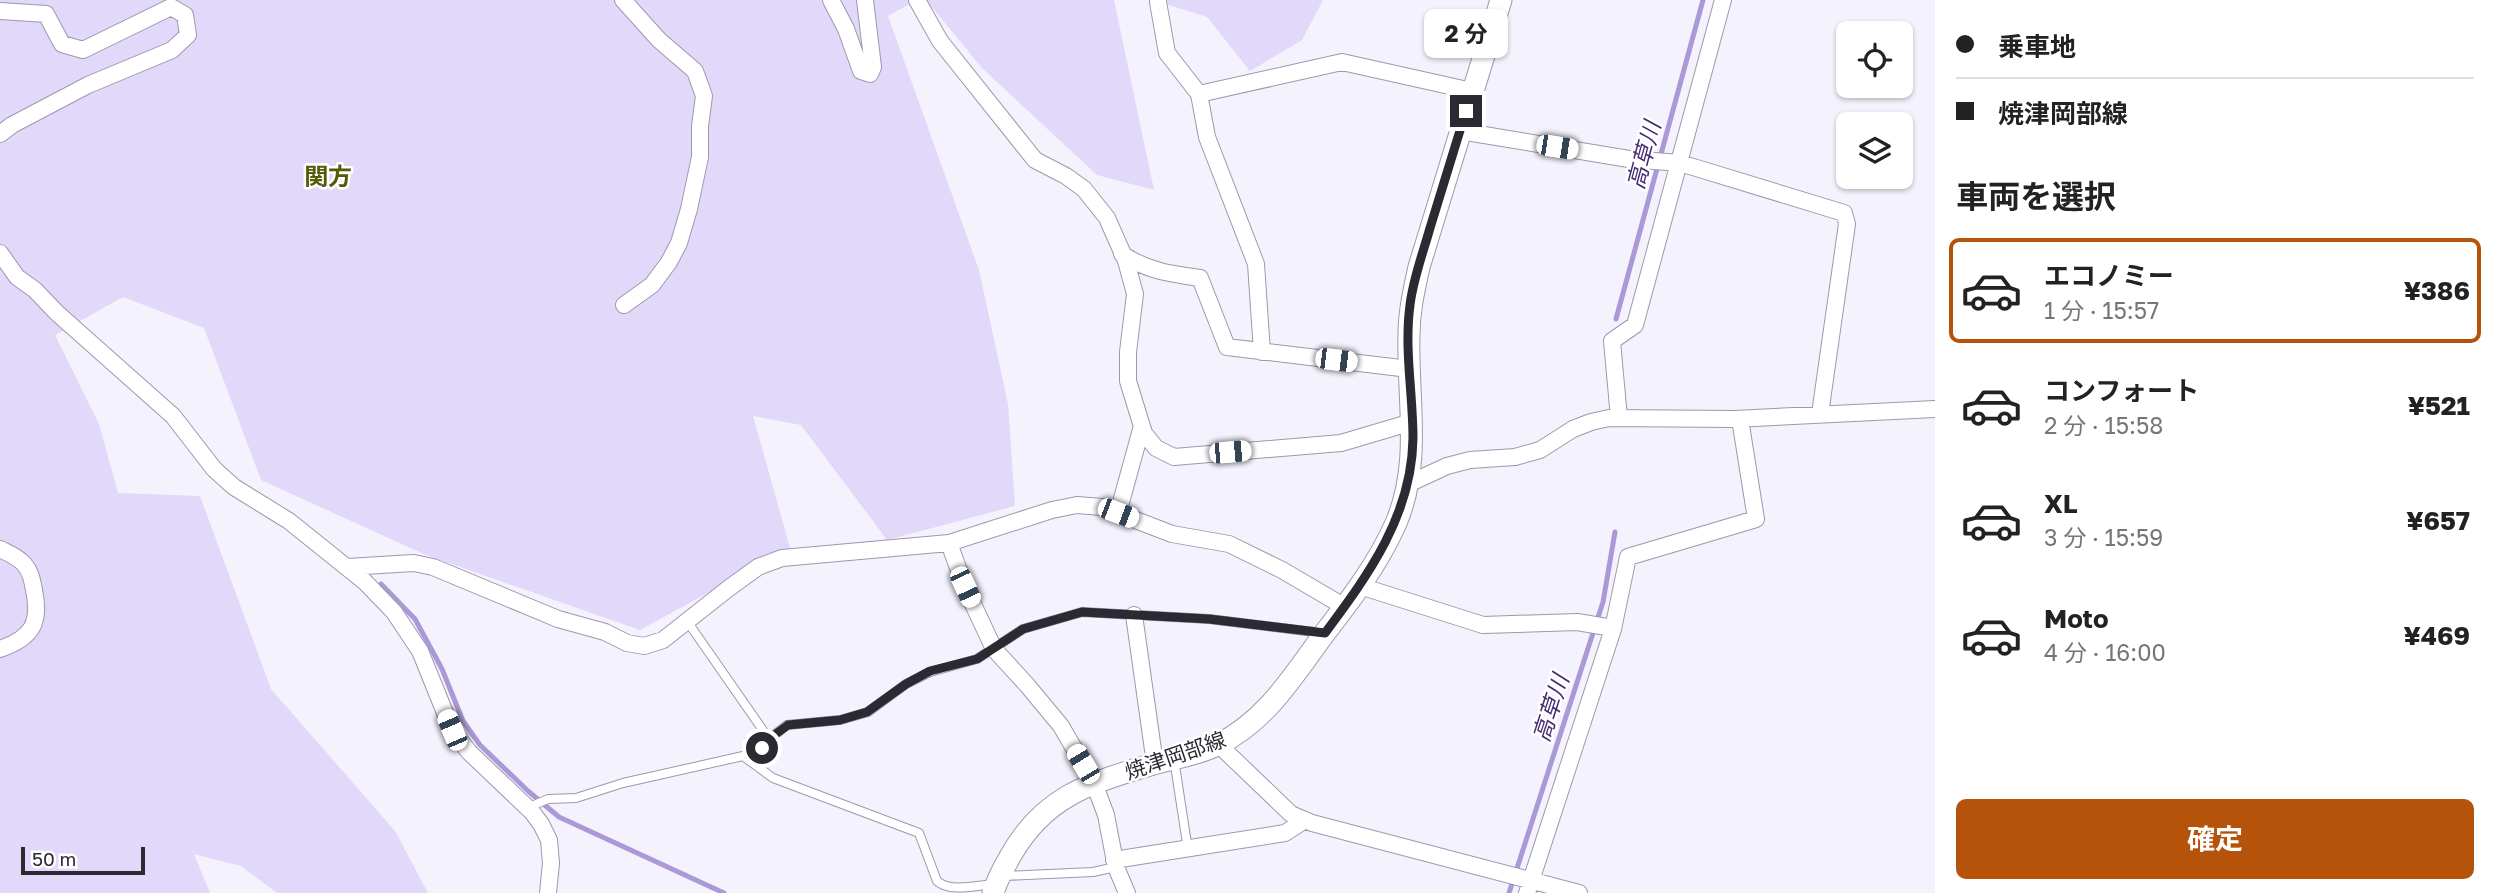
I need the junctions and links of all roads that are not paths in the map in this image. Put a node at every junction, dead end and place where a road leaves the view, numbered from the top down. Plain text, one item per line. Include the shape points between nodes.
1 (624, 0) edge
2 (831, 0) edge
3 (865, 0) edge
4 (917, 0) edge
5 (1501, 0) edge
6 (1723, 0) edge
7 (1158, 2) dead end
8 (0, 11) edge
9 (1472, 91) junction
10 (1199, 94) junction
11 (4, 127) edge
12 (1460, 131) junction
13 (1673, 163) junction
14 (0, 253) edge
15 (1122, 254) junction
16 (624, 305) dead end
17 (1262, 352) junction
18 (1409, 369) junction
19 (1935, 409) edge
20 (1820, 414) junction
21 (1619, 418) junction
22 (1740, 419) junction
23 (1412, 422) junction
24 (1142, 426) junction
25 (1408, 484) junction
26 (1118, 513) junction
27 (949, 543) junction
28 (0, 549) edge
29 (346, 566) junction
30 (1360, 586) junction
31 (1345, 607) junction
32 (1134, 615) junction
33 (687, 621) junction
34 (1607, 628) dead end
35 (1325, 633) junction
36 (0, 649) edge
37 (994, 649) junction
38 (769, 739) junction
39 (1219, 745) junction
40 (743, 756) junction
41 (1164, 762) junction
42 (1094, 783) junction
43 (527, 808) junction
44 (1305, 820) junction
45 (1188, 850) junction
46 (1115, 863) junction
47 (996, 884) edge
48 (1528, 884) edge
49 (548, 893) edge
50 (1127, 893) edge
51 (1579, 893) edge

1 - 16 street via 659,40 695,71 704,96 701,157 679,243 652,285
2 - 3 street via 862,71 870,74 873,66
4 - 15 street via 940,41 1035,160 1084,189 1107,218
5 - 9 main road, 焼津岡部線
6 - 13 street
7 - 10 street via 1167,53
8 - 11 street via 46,13 62,44 83,50 171,7 185,15 188,35 172,50
9 - 10 street via 1342,62
9 - 12 main road, 焼津岡部線
10 - 17 street via 1208,137 1256,264
12 - 13 street
12 - 18 main road, 焼津岡部線 via 1410,305
13 - 20 street via 1844,213 1847,223
13 - 21 street via 1635,325 1612,341
14 - 29 street via 17,277 173,416 214,469
15 - 17 street via 1159,273 1200,278 1227,347
15 - 24 street via 1135,294 1128,381
17 - 18 street
18 - 23 main road, 焼津岡部線
19 - 20 street
20 - 22 street
21 - 22 street
21 - 25 street via 1573,429 1540,450 1470,460
22 - 48 street via 1756,519 1628,557 1613,629
23 - 24 street via 1341,443 1174,457 1156,448
23 - 25 main road, 焼津岡部線
24 - 26 street
25 - 30 main road, 焼津岡部線 via 1396,522
26 - 27 street via 1077,505
26 - 31 street via 1172,534 1229,544
27 - 33 street via 782,558 729,587
27 - 37 street
28 - 36 street via 23,562 38,608 23,640
29 - 33 street via 414,563 433,567 558,619 644,646 663,640
29 - 43 street via 407,630 452,730
30 - 31 main road, 焼津岡部線
30 - 34 street via 1483,625 1584,623
31 - 35 main road, 焼津岡部線
32 - 35 lane
32 - 37 lane via 1082,612 1061,617 1023,629
32 - 41 street
33 - 38 lane
35 - 39 main road, 焼津岡部線 via 1275,701
37 - 38 lane via 977,659 930,671 867,712 840,720 788,725
37 - 42 street via 1060,726
38 - 40 lane via 762,748
39 - 41 main road, 焼津岡部線
39 - 44 street via 1269,795
40 - 43 lane via 576,798 548,799
40 - 47 lane via 773,778 919,833 943,887
41 - 42 main road, 焼津岡部線
41 - 45 lane
42 - 46 street
42 - 47 main road, 焼津岡部線 via 1040,814 1020,839
43 - 49 street via 549,840
44 - 45 street via 1285,833
44 - 48 street
45 - 46 street
46 - 47 lane via 1093,872
46 - 50 street
48 - 51 street

